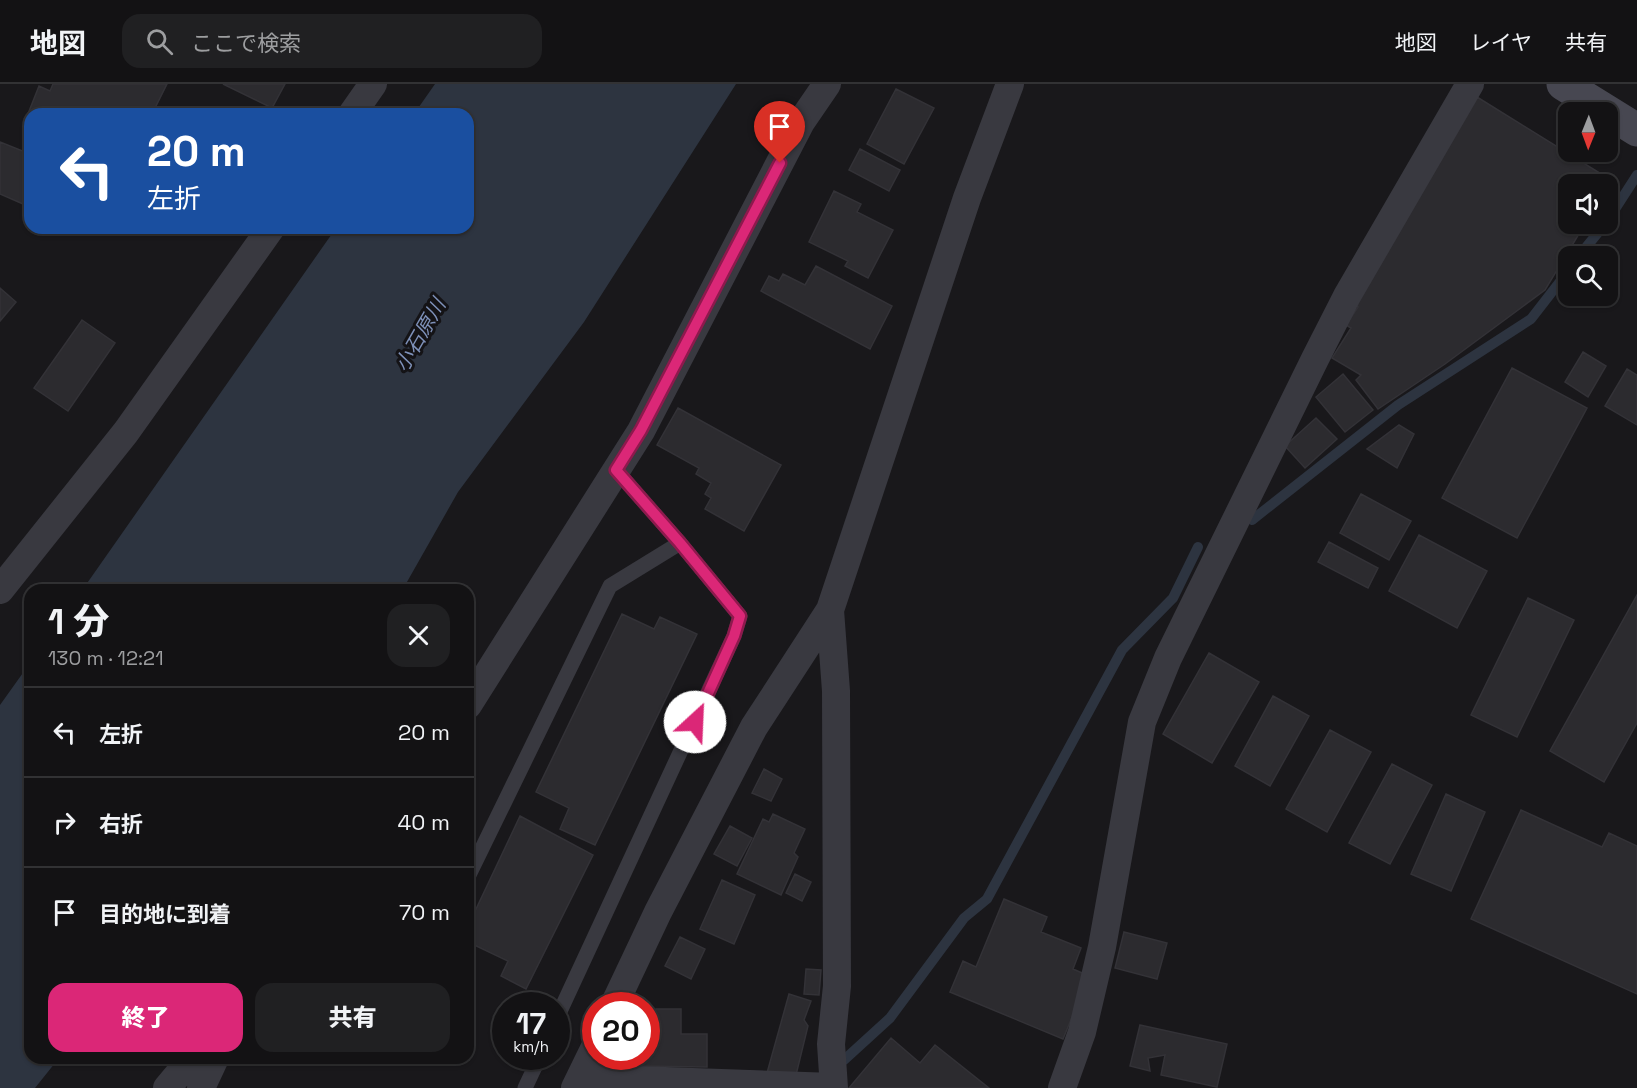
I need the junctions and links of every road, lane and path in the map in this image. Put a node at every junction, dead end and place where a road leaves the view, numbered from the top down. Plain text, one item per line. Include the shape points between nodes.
1 (373, 84) edge
2 (827, 84) edge
3 (1010, 84) edge
4 (1470, 84) edge
5 (1563, 84) edge
6 (356, 108) edge
7 (1637, 130) edge
8 (267, 234) edge
9 (616, 470) junction
10 (680, 543) junction
11 (0, 590) edge
12 (830, 610) junction
13 (474, 695) edge
14 (474, 865) edge
15 (569, 992) edge
16 (620, 992) edge
17 (187, 1064) edge
18 (212, 1064) edge
19 (533, 1070) edge
20 (577, 1083) edge
21 (167, 1088) edge
22 (201, 1088) edge
23 (525, 1088) edge
24 (834, 1088) edge
25 (1062, 1088) edge

1 - 6 street
2 - 9 street via 801,122 641,430
3 - 12 street via 967,198
4 - 25 street via 1347,296 1159,680 1142,722 1102,947 1082,1032
5 - 7 main road
8 - 11 street via 126,432
9 - 10 lane
9 - 13 street
10 - 14 lane via 610,586
10 - 15 lane via 740,616
12 - 16 street via 754,727
12 - 24 street via 836,691 837,986 831,1044
17 - 21 street
18 - 22 street
19 - 23 lane
20 - 24 street

